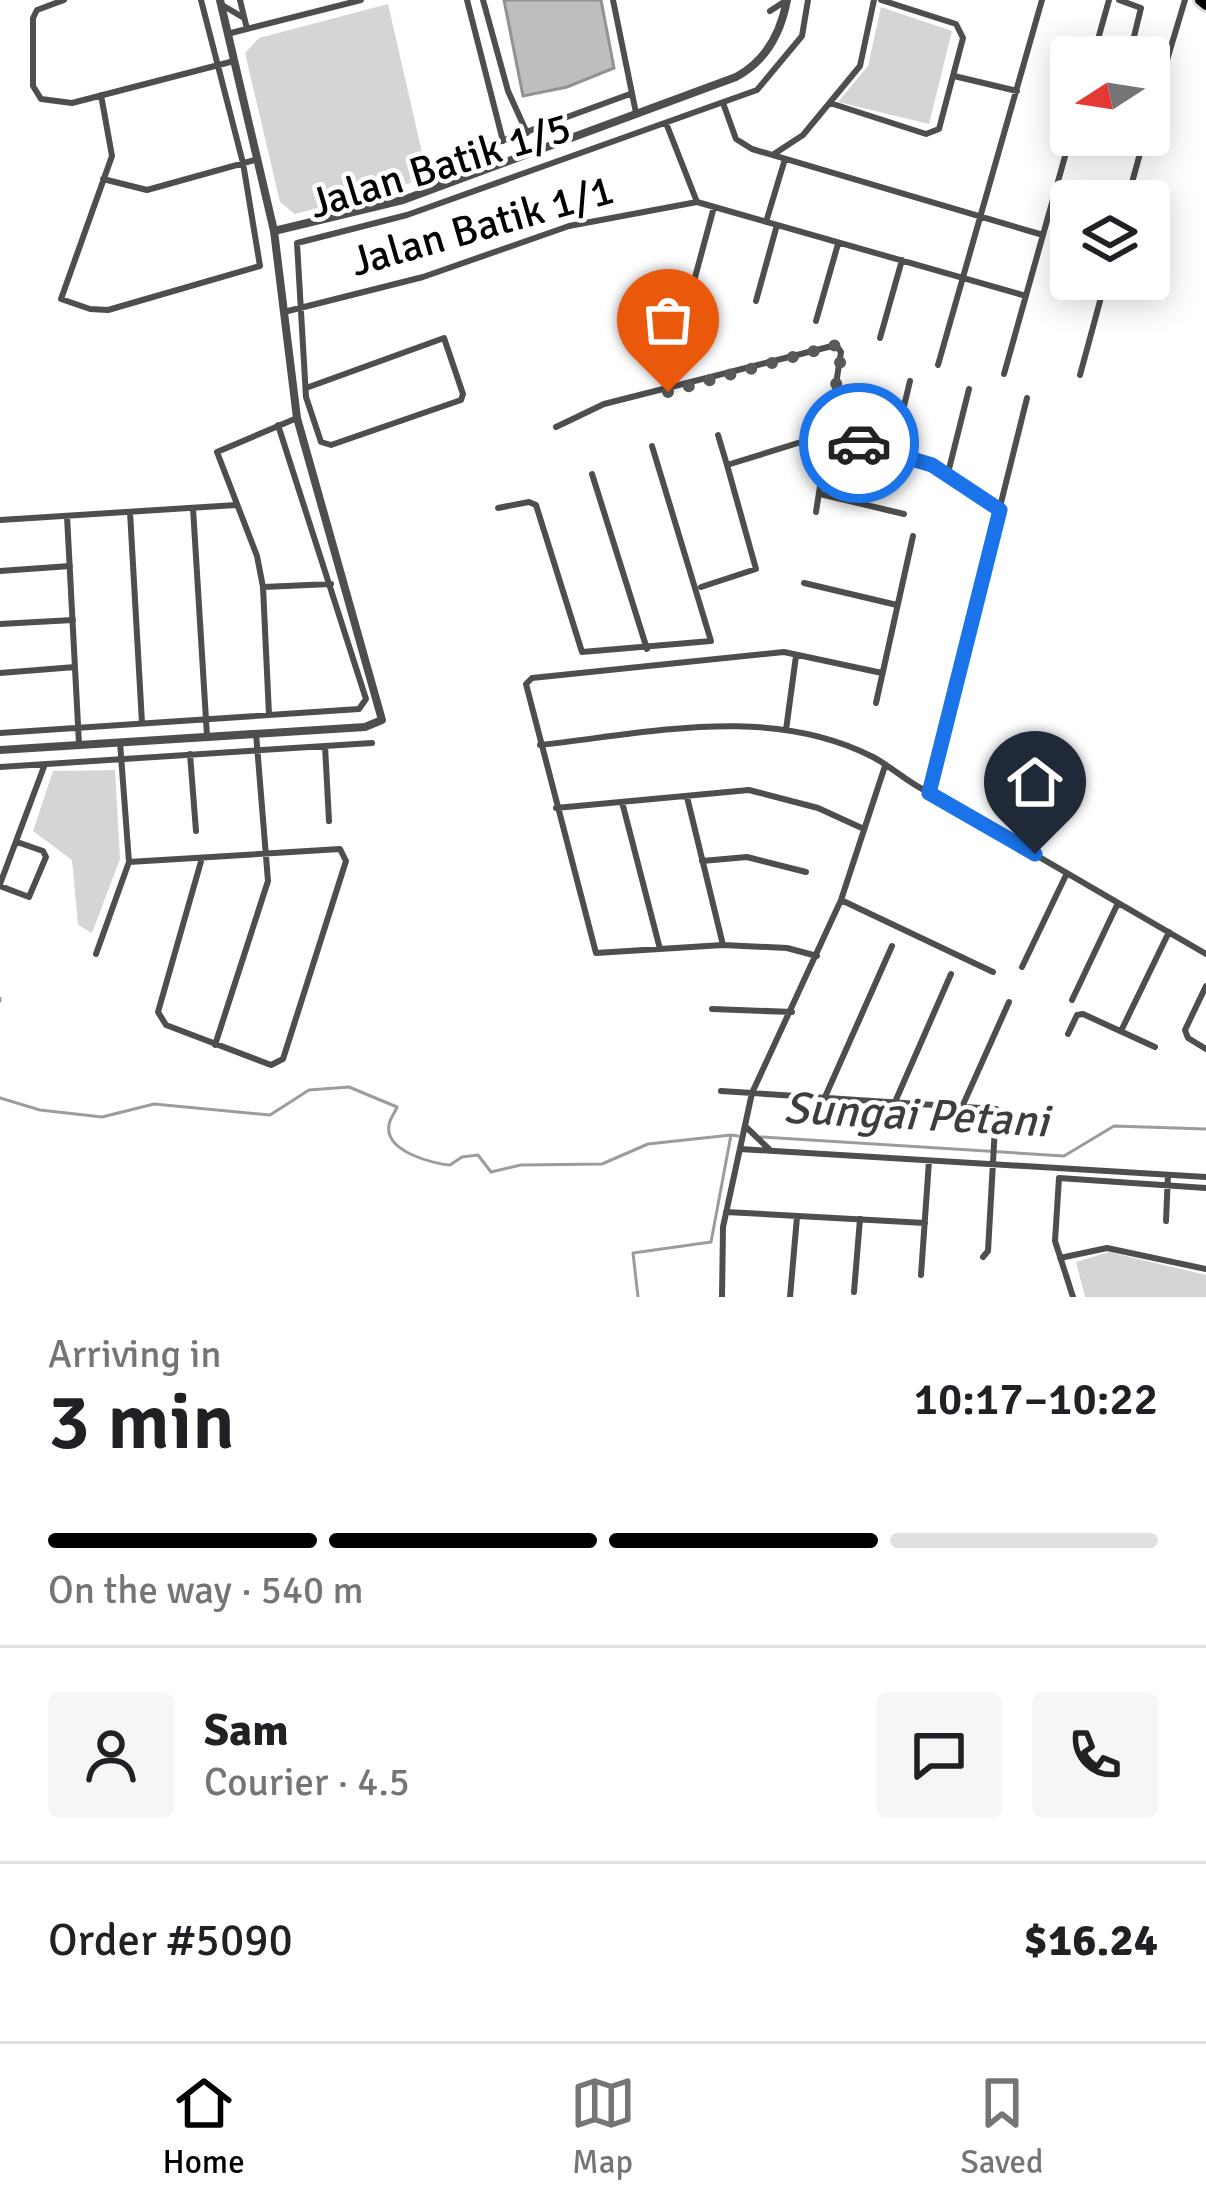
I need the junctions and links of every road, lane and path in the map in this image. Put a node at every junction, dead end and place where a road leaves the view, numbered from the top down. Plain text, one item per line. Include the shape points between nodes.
1 (64, 0) edge
2 (201, 0) edge
3 (240, 0) edge
4 (361, 0) edge
5 (467, 0) edge
6 (483, 0) edge
7 (613, 0) edge
8 (787, 0) edge
9 (808, 0) edge
10 (878, 0) edge
11 (1042, 0) edge
12 (1108, 0) edge
13 (1119, 0) edge
14 (1185, 0) edge
15 (220, 1) edge
16 (770, 11) dead end
17 (244, 18) junction
18 (247, 29) junction
19 (227, 34) junction
20 (1099, 36) edge
21 (1135, 36) edge
22 (1170, 49) edge
23 (234, 62) junction
24 (218, 65) junction
25 (954, 76) junction
26 (508, 91) junction
27 (1017, 91) junction
28 (491, 94) junction
29 (630, 94) junction
30 (101, 95) junction
31 (723, 103) junction
32 (830, 103) junction
33 (636, 113) junction
34 (666, 123) junction
35 (527, 133) junction
36 (503, 141) junction
37 (771, 156) junction
38 (1065, 156) edge
39 (784, 159) junction
40 (259, 160) junction
41 (243, 164) junction
42 (103, 179) junction
43 (442, 186) junction
44 (697, 202) junction
45 (714, 207) junction
46 (981, 215) junction
47 (766, 222) junction
48 (778, 225) junction
49 (274, 231) junction
50 (1043, 235) junction
51 (838, 242) junction
52 (902, 260) junction
53 (963, 278) junction
54 (694, 281) dead end
55 (1026, 296) junction
56 (1100, 300) edge
57 (756, 301) dead end
58 (301, 308) junction
59 (284, 312) junction
60 (816, 321) dead end
61 (880, 338) dead end
62 (938, 364) dead end
63 (1004, 374) dead end
64 (1080, 375) dead end
65 (910, 381) dead end
66 (306, 388) junction
67 (968, 389) dead end
68 (1027, 398) dead end
69 (297, 418) junction
70 (278, 425) junction
71 (556, 427) dead end
72 (827, 434) junction
73 (718, 435) dead end
74 (652, 446) dead end
75 (893, 452) junction
76 (727, 465) junction
77 (592, 474) dead end
78 (948, 474) junction
79 (820, 494) junction
80 (236, 505) junction
81 (193, 508) junction
82 (498, 508) dead end
83 (1000, 510) junction
84 (130, 512) junction
85 (816, 512) dead end
86 (904, 514) dead end
87 (68, 516) junction
88 (0, 520) edge
89 (913, 536) dead end
90 (70, 566) junction
91 (0, 572) edge
92 (804, 583) dead end
93 (331, 584) junction
94 (698, 585) junction
95 (263, 587) junction
96 (897, 604) junction
97 (73, 620) junction
98 (0, 624) edge
99 (647, 649) junction
100 (796, 654) junction
101 (75, 667) junction
102 (0, 673) edge
103 (882, 673) junction
104 (876, 703) dead end
105 (269, 715) junction
106 (206, 719) junction
107 (142, 723) junction
108 (78, 728) junction
109 (786, 730) junction
110 (0, 733) edge
111 (256, 733) junction
112 (207, 736) junction
113 (120, 741) junction
114 (372, 743) dead end
115 (79, 744) junction
116 (540, 745) junction
117 (326, 746) junction
118 (258, 750) junction
119 (0, 751) edge
120 (190, 754) junction
121 (122, 759) junction
122 (45, 764) junction
123 (0, 766) edge
124 (885, 766) junction
125 (929, 793) junction
126 (687, 795) junction
127 (622, 802) junction
128 (556, 808) junction
129 (328, 821) dead end
130 (864, 829) junction
131 (196, 831) dead end
132 (16, 842) junction
133 (267, 854) junction
134 (202, 858) junction
135 (702, 861) junction
136 (129, 862) junction
137 (806, 872) dead end
138 (1067, 873) junction
139 (0, 885) edge
140 (841, 900) junction
141 (1118, 903) junction
142 (1168, 932) junction
143 (723, 945) junction
144 (892, 946) dead end
145 (660, 949) junction
146 (96, 954) dead end
147 (1206, 954) edge
148 (817, 956) junction
149 (1022, 968) dead end
150 (993, 972) dead end
151 (951, 974) dead end
152 (1206, 986) edge
153 (1072, 1000) dead end
154 (1009, 1002) dead end
155 (712, 1009) dead end
156 (792, 1012) junction
157 (1121, 1031) junction
158 (1068, 1034) dead end
159 (215, 1045) junction
160 (1155, 1047) dead end
161 (1206, 1049) edge
162 (721, 1090) dead end
163 (752, 1094) junction
164 (825, 1097) junction
165 (895, 1102) junction
166 (962, 1107) junction
167 (745, 1126) junction
168 (740, 1149) junction
169 (773, 1152) junction
170 (929, 1161) junction
171 (993, 1161) junction
172 (1060, 1168) junction
173 (1168, 1175) junction
174 (1206, 1177) edge
175 (1059, 1178) junction
176 (1168, 1186) junction
177 (1206, 1188) edge
178 (726, 1212) junction
179 (797, 1216) junction
180 (860, 1220) junction
181 (1166, 1221) dead end
182 (925, 1223) junction
183 (983, 1257) dead end
184 (1060, 1258) junction
185 (1206, 1269) edge
186 (921, 1275) dead end
187 (854, 1292) dead end
188 (722, 1297) edge
189 (790, 1297) edge
190 (1072, 1297) edge

1 - 30 street via 34,14 33,91 62,104
2 - 24 street
3 - 17 street
4 - 18 street
5 - 28 street
6 - 26 street
7 - 29 street
8 - 16 street
8 - 33 street via 777,38 748,70
9 - 31 street, Jalan Batik 1/5 via 802,36 766,83
10 - 25 street via 956,24 963,38
10 - 32 street via 860,66
11 - 27 street
12 - 20 street
13 - 21 street via 1141,8
14 - 22 street
15 - 17 street
15 - 19 street
17 - 18 street
18 - 19 street
19 - 23 street
23 - 24 street
23 - 40 street
24 - 30 street
24 - 41 street
25 - 27 street
25 - 32 street via 933,133
26 - 28 street
26 - 35 street
27 - 46 street
28 - 36 street
29 - 33 street
29 - 35 street
30 - 42 street via 113,145
31 - 34 street, Jalan Batik 1/5
31 - 37 street via 736,139
32 - 37 street via 794,144
33 - 43 street
34 - 44 street
34 - 58 street, Jalan Batik 1/5 via 407,215 300,240
35 - 36 street
36 - 43 street via 436,165
37 - 39 street
38 - 50 street
39 - 46 street
39 - 47 street
40 - 41 street
40 - 49 street
41 - 42 street via 147,190
41 - 42 street via 260,266 98,311 61,299
43 - 49 street
44 - 45 street
44 - 58 street, Jalan Batik 1/1 via 568,226 423,277
45 - 47 street
45 - 54 street
46 - 50 street
46 - 53 street
47 - 48 street
48 - 51 street
48 - 57 street
49 - 59 street
50 - 55 street
51 - 52 street
51 - 60 street
52 - 53 street
52 - 61 street
53 - 55 street
53 - 62 street
55 - 63 street
56 - 64 street
58 - 59 street, Jalan Batik 1/1
58 - 66 street, Jalan Batik 1/5
59 - 69 street
65 - 75 street
66 - 66 street, Jalan Batik 1/5 via 444,338 461,400 325,445
67 - 78 street
68 - 83 street
69 - 70 street
69 - 111 street via 382,720 365,728
70 - 80 street via 217,452
70 - 93 street
71 - 72 street via 604,404 836,345 842,352
72 - 75 street
72 - 76 street
72 - 79 street
73 - 76 street
74 - 94 street
75 - 78 street
76 - 94 street via 756,569
77 - 99 street
78 - 83 street
79 - 85 street
79 - 86 street
80 - 81 street
80 - 95 street
81 - 84 street
81 - 106 street
82 - 99 street via 536,506 582,652
83 - 125 street
84 - 87 street
84 - 107 street
87 - 88 street
87 - 90 street
89 - 96 street
90 - 91 street
90 - 97 street
92 - 96 street
93 - 95 street
93 - 105 street via 366,699 359,709
94 - 99 street via 711,641
95 - 105 street
96 - 103 street
97 - 98 street
97 - 101 street
100 - 103 street
100 - 109 street
100 - 116 street via 532,678 526,684
101 - 102 street
101 - 108 street
103 - 104 street
105 - 106 street
106 - 107 street
106 - 112 street
107 - 108 street
108 - 110 street
108 - 115 street
109 - 116 street via 721,725
109 - 124 street
111 - 112 street
111 - 118 street
112 - 113 street
113 - 115 street
113 - 121 street
114 - 117 street
115 - 119 street
116 - 128 street
117 - 118 street
117 - 129 street
118 - 120 street
118 - 133 street
120 - 121 street
120 - 131 street
121 - 122 street
121 - 136 street
122 - 123 street
122 - 132 street
124 - 125 street
124 - 130 street
125 - 138 street
126 - 127 street
126 - 130 street via 763,793
126 - 135 street
127 - 128 street
127 - 145 street
128 - 145 street via 596,953
130 - 140 street
132 - 139 street
132 - 139 street via 46,857 28,897
133 - 134 street
133 - 159 street via 268,881
133 - 159 street via 340,849 346,861 283,1059 272,1065
134 - 136 street
134 - 159 street via 157,1006 166,1025
135 - 137 street via 747,857
135 - 143 street
136 - 146 street
138 - 141 street
138 - 149 street
140 - 148 street
140 - 150 street
141 - 142 street
141 - 153 street
142 - 147 street
142 - 157 street
143 - 145 street
143 - 148 street
144 - 164 street
148 - 156 street
151 - 165 street
152 - 161 street via 1185,1030
154 - 166 street
155 - 156 street
156 - 163 street
157 - 158 street via 1080,1014
157 - 160 street
162 - 163 street
163 - 164 street
163 - 167 street
164 - 165 street
165 - 166 street
166 - 171 street via 996,1109
167 - 168 street
167 - 169 street
168 - 169 street
168 - 178 street
169 - 170 street
170 - 171 street
170 - 182 street
171 - 172 street
171 - 183 street
172 - 173 street
172 - 175 street
173 - 174 street
173 - 176 street
175 - 176 street
175 - 184 street
176 - 177 street
176 - 181 street
178 - 179 street
178 - 188 street
179 - 180 street
179 - 189 street
180 - 182 street
180 - 187 street
182 - 186 street
184 - 185 street via 1107,1248
184 - 190 street

